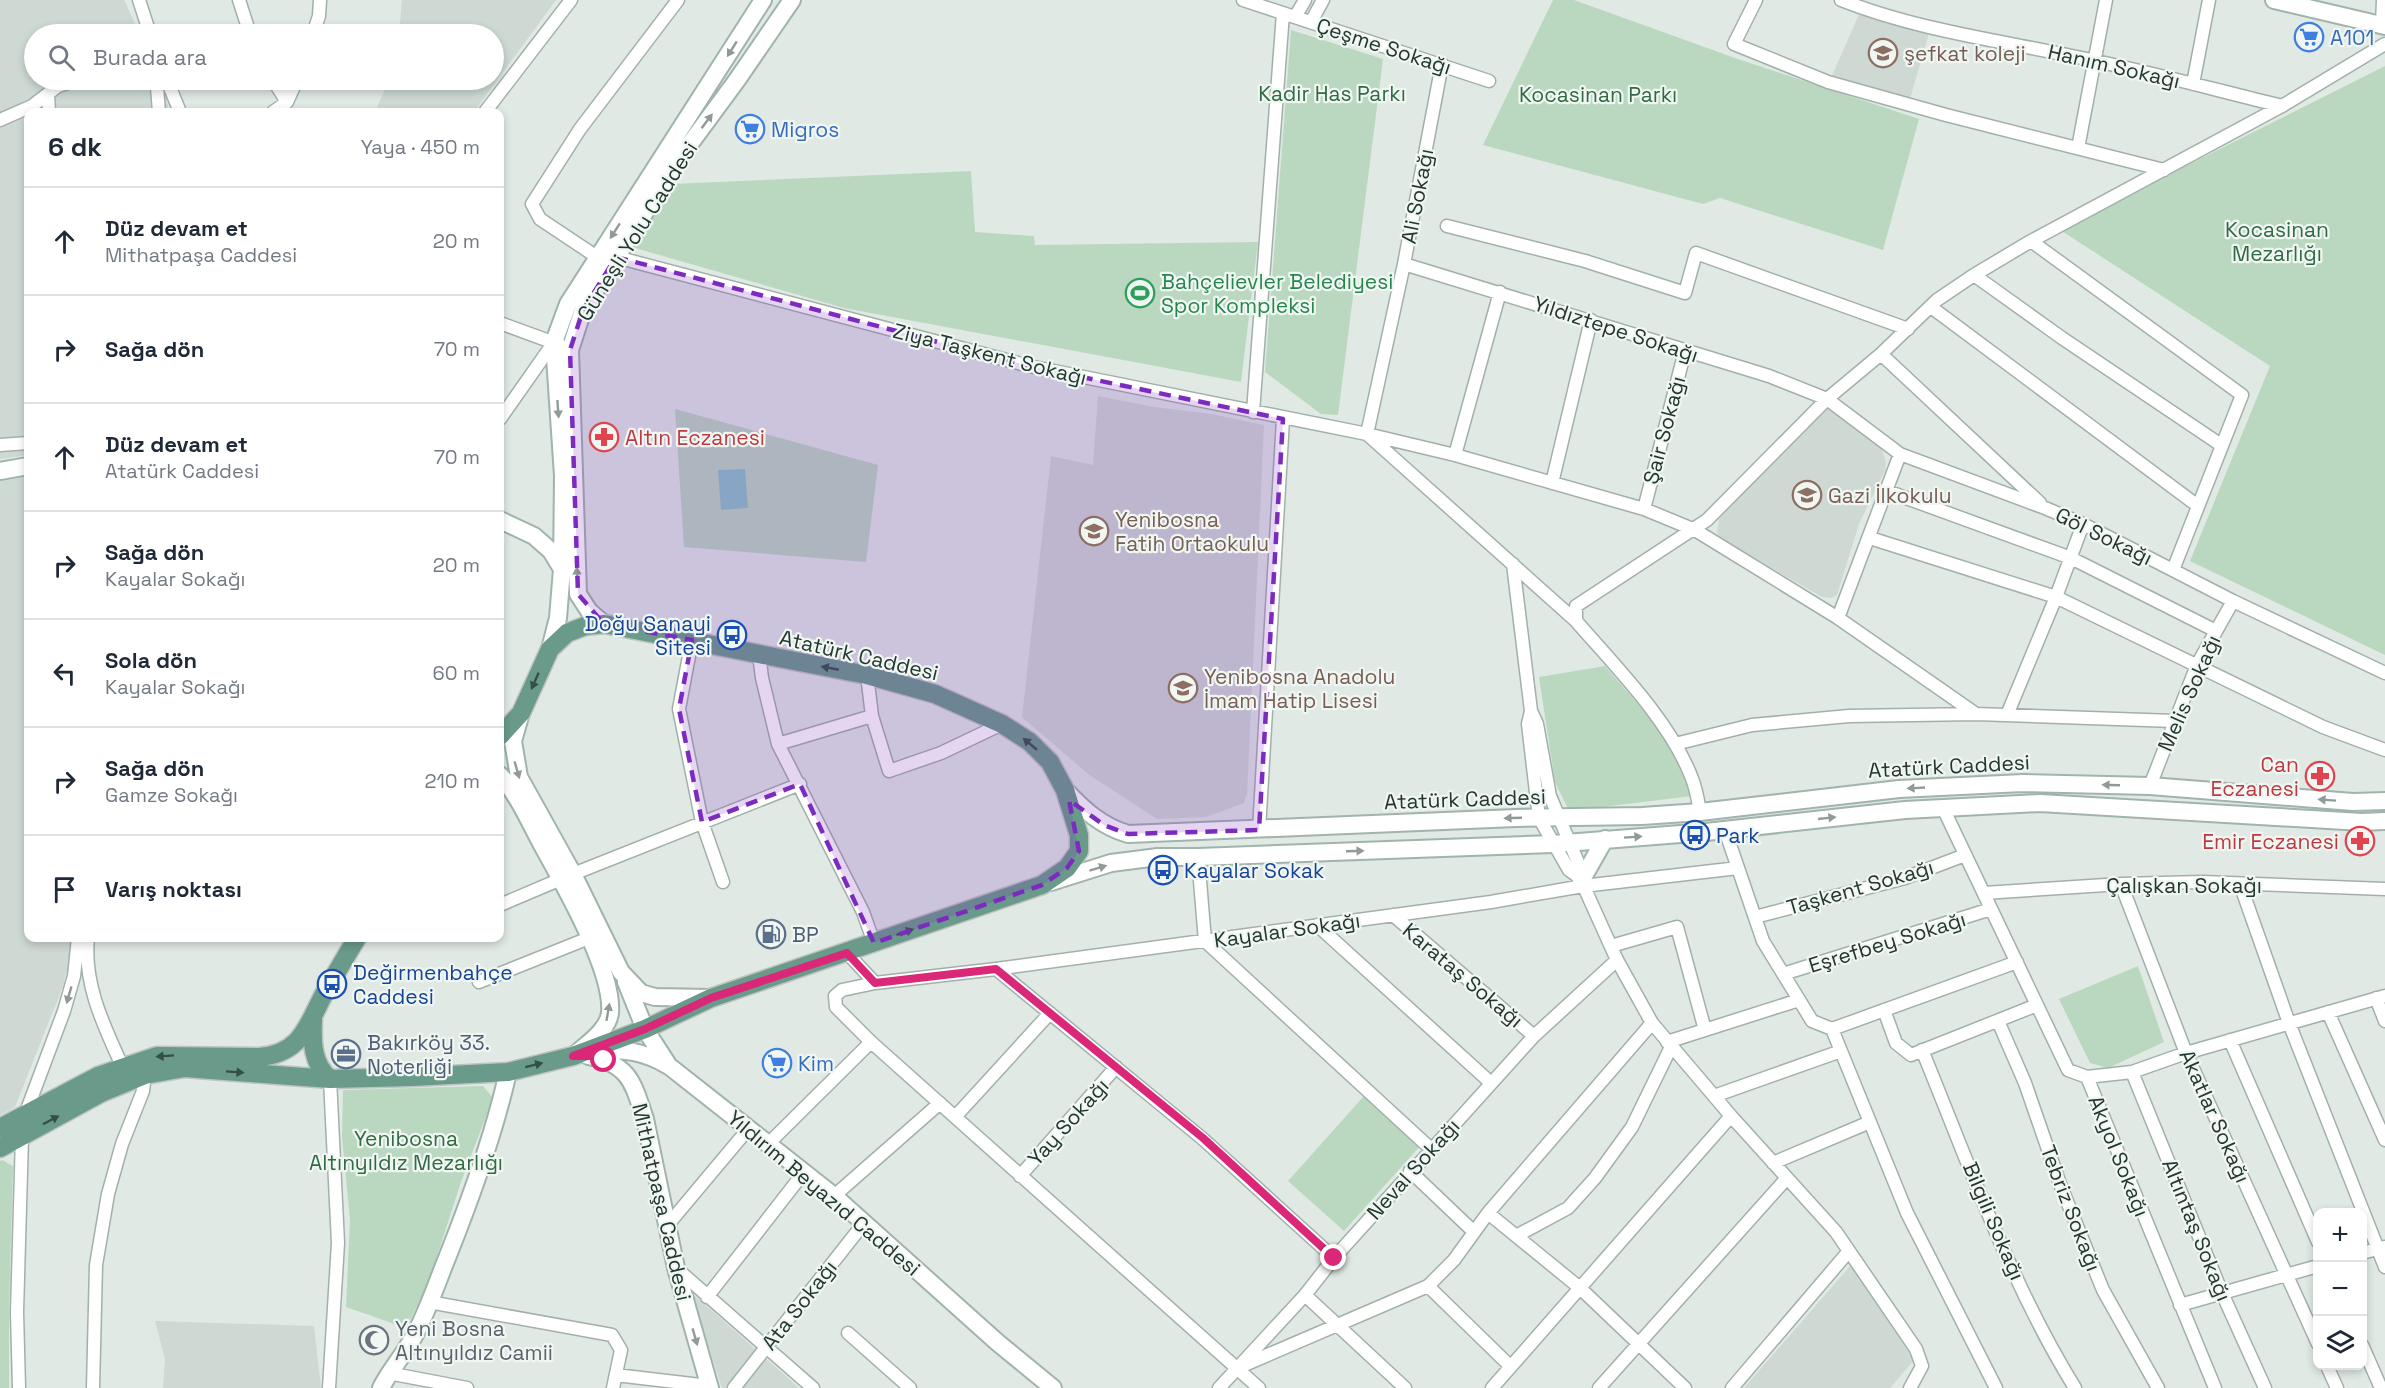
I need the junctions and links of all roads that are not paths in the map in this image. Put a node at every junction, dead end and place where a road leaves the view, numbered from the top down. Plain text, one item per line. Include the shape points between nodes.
1 (139, 0) edge
2 (239, 0) edge
3 (320, 0) edge
4 (570, 0) edge
5 (678, 0) edge
6 (763, 0) edge
7 (792, 0) edge
8 (1243, 0) edge
9 (1305, 0) edge
10 (1323, 0) edge
11 (1756, 0) edge
12 (1841, 0) edge
13 (2106, 0) edge
14 (2209, 0) edge
15 (2274, 0) edge
16 (2383, 0) edge
17 (1283, 13) junction
18 (1295, 17) junction
19 (1311, 22) junction
20 (147, 24) edge
21 (247, 24) edge
22 (315, 24) edge
23 (2384, 25) edge
24 (2385, 44) edge
25 (2094, 60) junction
26 (1442, 64) junction
27 (1490, 81) dead end
28 (2193, 84) junction
29 (504, 87) edge
30 (53, 90) edge
31 (158, 90) edge
32 (171, 90) edge
33 (279, 90) edge
34 (292, 90) edge
35 (502, 90) edge
36 (48, 94) junction
37 (287, 102) junction
38 (2282, 106) junction
39 (27, 108) edge
40 (49, 108) edge
41 (159, 108) edge
42 (178, 108) edge
43 (279, 108) edge
44 (488, 108) edge
45 (24, 110) edge
46 (0, 120) edge
47 (2078, 148) junction
48 (2164, 170) junction
49 (1447, 226) dead end
50 (2031, 241) junction
51 (597, 257) junction
52 (616, 257) junction
53 (1404, 264) junction
54 (1974, 275) junction
55 (1500, 292) junction
56 (1931, 307) junction
57 (1590, 320) junction
58 (504, 324) edge
59 (1908, 329) junction
60 (554, 342) junction
61 (570, 350) junction
62 (1684, 351) junction
63 (1881, 354) junction
64 (1827, 399) junction
65 (1253, 412) junction
66 (504, 413) edge
67 (1283, 419) junction
68 (1367, 434) junction
69 (24, 443) edge
70 (0, 444) edge
71 (2221, 445) junction
72 (1900, 454) junction
73 (1455, 455) junction
74 (24, 467) edge
75 (0, 471) edge
76 (1552, 483) junction
77 (1887, 491) junction
78 (2198, 506) junction
79 (2045, 508) junction
80 (1644, 509) junction
81 (504, 521) edge
82 (2083, 524) junction
83 (1695, 530) junction
84 (1870, 538) junction
85 (2071, 558) junction
86 (1513, 564) junction
87 (562, 569) junction
88 (2173, 570) junction
89 (2056, 597) junction
90 (2233, 601) junction
91 (1838, 618) junction
92 (1576, 621) junction
93 (604, 624) junction
94 (2216, 631) junction
95 (692, 640) junction
96 (550, 649) junction
97 (759, 654) junction
98 (2197, 665) junction
99 (2385, 673) edge
100 (867, 675) junction
101 (1531, 711) junction
102 (521, 713) junction
103 (1977, 714) junction
104 (2007, 715) junction
105 (872, 716) junction
106 (2174, 721) junction
107 (504, 724) edge
108 (1002, 724) junction
109 (504, 732) edge
110 (778, 744) junction
111 (1675, 744) junction
112 (2385, 750) edge
113 (504, 781) edge
114 (800, 784) junction
115 (2150, 786) junction
116 (1065, 790) junction
117 (2385, 801) edge
118 (1943, 808) junction
119 (1700, 812) junction
120 (1539, 818) junction
121 (1558, 818) junction
122 (2385, 821) edge
123 (702, 822) junction
124 (1259, 830) junction
125 (1725, 830) junction
126 (1605, 839) junction
127 (1561, 843) junction
128 (1965, 855) junction
129 (1198, 857) junction
130 (1738, 868) junction
131 (567, 877) junction
132 (723, 882) dead end
133 (1581, 882) junction
134 (2121, 884) junction
135 (2241, 884) junction
136 (1042, 885) junction
137 (2385, 889) edge
138 (1984, 893) junction
139 (504, 903) edge
140 (1992, 909) junction
141 (1393, 915) junction
142 (1755, 917) junction
143 (1317, 926) junction
144 (589, 938) junction
145 (1204, 941) junction
146 (78, 942) edge
147 (88, 942) edge
148 (355, 942) edge
149 (874, 942) junction
150 (1611, 946) junction
151 (847, 953) junction
152 (1617, 960) junction
153 (2017, 962) junction
154 (996, 969) junction
155 (621, 972) junction
156 (1783, 974) junction
157 (479, 982) dead end
158 (875, 983) junction
159 (2380, 997) edge
160 (711, 998) junction
161 (1799, 1000) junction
162 (2037, 1005) junction
163 (1884, 1010) junction
164 (2328, 1012) junction
165 (1050, 1013) junction
166 (313, 1019) junction
167 (2385, 1020) edge
168 (664, 1021) junction
169 (1998, 1021) junction
170 (1652, 1023) junction
171 (2289, 1023) junction
172 (645, 1029) junction
173 (1832, 1029) junction
174 (1705, 1030) junction
175 (1534, 1036) junction
176 (2230, 1040) junction
177 (871, 1042) junction
178 (1669, 1044) junction
179 (1922, 1050) junction
180 (1841, 1051) junction
181 (2186, 1053) junction
182 (573, 1056) junction
183 (669, 1066) junction
184 (1116, 1067) junction
185 (123, 1068) junction
186 (2132, 1071) junction
187 (508, 1072) junction
188 (145, 1075) junction
189 (2087, 1077) junction
190 (330, 1079) junction
191 (1491, 1083) junction
192 (1714, 1096) junction
193 (939, 1103) junction
194 (25, 1115) junction
195 (1731, 1116) junction
196 (955, 1117) junction
197 (1870, 1122) junction
198 (0, 1128) edge
199 (749, 1128) junction
200 (22, 1136) junction
201 (2385, 1140) edge
202 (768, 1143) junction
203 (0, 1148) edge
204 (1431, 1149) junction
205 (1773, 1162) junction
206 (1410, 1171) junction
207 (805, 1172) junction
208 (1020, 1176) junction
209 (1787, 1178) junction
210 (834, 1196) junction
211 (1488, 1213) junction
212 (864, 1223) junction
213 (666, 1227) junction
214 (2313, 1231) edge
215 (1474, 1232) junction
216 (1516, 1236) junction
217 (2381, 1248) edge
218 (1849, 1251) junction
219 (1334, 1258) junction
220 (2313, 1267) edge
221 (2385, 1267) edge
222 (676, 1268) junction
223 (2287, 1274) junction
224 (1428, 1286) junction
225 (1580, 1288) junction
226 (2222, 1293) junction
227 (1305, 1295) junction
228 (707, 1297) junction
229 (429, 1302) junction
230 (2180, 1305) junction
231 (1339, 1325) junction
232 (2313, 1333) edge
233 (848, 1334) dead end
234 (1638, 1344) junction
235 (766, 1347) junction
236 (2367, 1356) edge
237 (1510, 1366) junction
238 (1236, 1368) junction
239 (2329, 1370) edge
240 (616, 1375) junction
241 (384, 1381) edge
242 (710, 1387) edge
243 (20, 1388) edge
244 (93, 1388) edge
245 (329, 1388) edge
246 (467, 1388) edge
247 (613, 1388) edge
248 (734, 1388) edge
249 (813, 1388) edge
250 (910, 1388) edge
251 (1053, 1388) edge
252 (1219, 1388) edge
253 (1259, 1388) edge
254 (1405, 1388) edge
255 (1492, 1388) edge
256 (1599, 1388) edge
257 (1684, 1388) edge
258 (1732, 1388) edge
259 (1910, 1388) edge
260 (1996, 1388) edge
261 (2075, 1388) edge
262 (2158, 1388) edge
263 (2215, 1388) edge
264 (2265, 1388) edge
265 (2337, 1388) edge
266 (2381, 1388) edge

1 - 20 street
2 - 21 street
3 - 22 street
4 - 29 street
5 - 51 street via 580,129 532,204 540,219
6 -> 51 main road, Güneşli Yolu Caddesi
52 -> 7 main road, Güneşli Yolu Caddesi via 678,160
8 - 17 street, Çeşme Sokağı
9 - 18 street
10 - 19 street
11 - 47 street via 1734,44 1828,82
12 - 25 street, Hanım Sokağı via 1937,28
13 - 25 street
14 - 28 street
15 - 23 main road
16 - 23 street
17 - 18 street, Çeşme Sokağı
17 - 65 street
18 - 19 street, Çeşme Sokağı
19 - 26 street, Çeşme Sokağı
24 - 38 street
25 - 28 street, Hanım Sokağı
25 - 47 street
26 - 27 street, Çeşme Sokağı
26 - 53 street, Ali Sokağı
28 - 38 street, Hanım Sokağı
30 - 36 street
31 - 41 street
32 - 42 street
33 - 37 street
34 - 37 street
35 - 44 street
36 - 39 street
36 - 40 street
37 - 43 street
38 - 48 street
45 - 46 street
47 - 48 street
48 - 50 street
49 - 59 street via 1585,261 1685,293 1696,254
50 - 54 street
50 - 71 street via 2242,395
51 - 60 main road, Güneşli Yolu Caddesi via 567,304
52 - 61 main road, Güneşli Yolu Caddesi via 583,310
52 - 65 street, Ziya Taşkent Sokağı via 1029,366
53 - 55 street, Yıldıztepe Sokağı
53 - 68 street, Ali Sokağı
54 - 56 street
54 - 71 street
55 - 57 street, Yıldıztepe Sokağı
55 - 73 street
56 - 59 street
56 - 78 street
57 - 62 street, Yıldıztepe Sokağı
57 - 76 street
58 - 60 street
59 - 63 street
60 - 61 street
60 - 66 street
60 -> 87 main road, Güneşli Yolu Caddesi via 563,476
93 -> 61 main road, Güneşli Yolu Caddesi via 589,612 578,594
62 - 64 street, Yıldıztepe Sokağı via 1769,376
62 - 80 street, Şair Sokağı
63 - 64 street
63 - 79 street
64 - 72 street, Göl Sokağı
64 - 83 street
65 - 67 street, Ziya Taşkent Sokağı
67 - 68 street, Ziya Taşkent Sokağı
67 - 124 street
68 - 73 street, Ziya Taşkent Sokağı
68 - 86 street
69 - 70 street
71 - 78 street
72 - 77 street
72 - 79 street, Göl Sokağı
73 - 76 street, Ziya Taşkent Sokağı
74 - 75 main road
76 - 80 street, Ziya Taşkent Sokağı
77 - 84 street
77 - 85 street
78 - 88 street
79 - 82 street, Göl Sokağı
80 - 83 street, Ziya Taşkent Sokağı
81 - 87 main road via 534,536 551,551
82 - 85 street
82 - 88 street, Göl Sokağı
83 - 91 street, Ziya Taşkent Sokağı
83 - 92 street via 1576,606
84 - 89 street
84 - 91 street
85 - 89 street
85 - 94 street
86 - 92 street
86 - 101 street
87 - 96 main road, Güneşli Yolu Caddesi via 558,618
88 - 90 street, Göl Sokağı
89 - 98 street
89 - 104 street
90 - 94 street, Melis Sokağı
90 - 99 street, Göl Sokağı
91 - 103 street, Ziya Taşkent Sokağı
92 - 111 street via 1634,688
93 - 95 main road, Atatürk Caddesi
93 - 96 main road via 567,633
94 - 98 street, Melis Sokağı
95 - 97 main road, Atatürk Caddesi
95 - 123 street via 679,709
96 -> 102 main road
100 -> 97 main road, Atatürk Caddesi
97 - 110 street
98 - 106 street, Melis Sokağı
98 - 112 street via 2323,727
100 - 105 street
100 - 108 main road, Atatürk Caddesi via 935,694
101 - 120 street via 1528,724
101 - 121 street
102 - 107 main road
102 - 109 main road
102 -> 131 main road via 513,741 519,777
103 - 104 street
103 - 111 street via 1849,716 1752,725
104 - 106 street
105 - 108 street via 889,771 941,753
105 - 110 street
106 - 115 street, Melis Sokağı
116 -> 108 main road, Atatürk Caddesi via 1050,762 1030,742
110 - 114 street
111 - 119 street via 1692,777
113 - 131 main road
114 - 123 street
114 - 149 street
117 -> 115 main road, Atatürk Caddesi via 2353,802
115 -> 119 main road, Atatürk Caddesi via 2024,783 1915,788
116 - 124 main road, Atatürk Caddesi via 1104,825 1128,834
116 - 136 main road via 1079,835 1079,851 1067,868
118 - 122 main road via 2040,803
125 -> 118 main road
118 - 128 street, Akyol Sokağı
119 - 121 main road, Atatürk Caddesi
120 - 121 main road, Atatürk Caddesi
120 -> 124 main road, Atatürk Caddesi
120 - 127 street
121 - 127 street
123 - 131 street
123 - 132 street
126 -> 125 main road
125 - 130 street
126 - 127 main road
126 - 133 main road
129 -> 127 main road
127 - 133 street via 1569,870
128 - 138 street, Akyol Sokağı
128 - 142 street, Taşkent Sokağı via 1905,878
136 -> 129 main road via 1111,864 1158,857
129 - 145 street
130 - 133 street, Kayalar Sokağı
130 - 142 street
131 - 139 street
131 - 144 main road
131 - 155 main road
133 - 141 street, Kayalar Sokağı
133 - 150 street
134 - 135 street, Çalışkan Sokağı
134 - 138 street, Çalışkan Sokağı
134 - 181 street, Akatlar Sokağı
135 - 137 street, Çalışkan Sokağı
135 - 171 street
149 -> 136 main road
138 - 140 street, Akyol Sokağı
140 - 153 street, Akyol Sokağı
140 - 156 street, Eşrefbey Sokağı
141 - 143 street, Kayalar Sokağı
141 - 175 street, Karataş Sokağı
142 - 156 street via 1763,941
143 - 145 street, Kayalar Sokağı
143 - 191 street
144 - 157 street
182 -> 144 main road via 597,1036 610,1015 607,983
145 - 154 street, Kayalar Sokağı
145 - 204 street
146 -> 194 street via 74,976 64,1011
147 - 185 street via 92,992
148 - 166 main road
149 - 151 main road
150 - 152 street
150 - 174 street via 1677,927
151 - 158 street
151 - 160 main road
152 - 170 street
152 - 175 street, Neval Sokağı
153 - 162 street, Akyol Sokağı
153 - 163 street
154 - 158 street, Kayalar Sokağı
154 - 165 street
155 - 160 main road via 641,993
155 - 172 main road
156 - 161 street
158 - 177 street, Kayalar Sokağı via 842,990 834,1001 836,1008
159 - 164 street
159 - 167 street
160 - 168 main road
161 - 173 street via 1812,1021
161 - 174 street
162 - 169 street
162 - 189 street, Akyol Sokağı via 2068,1070
163 - 173 street
163 - 179 street via 1896,1043 1911,1055
164 - 171 street
164 - 201 street
165 - 184 street
165 - 196 street
166 -> 185 main road via 299,1040 275,1056 158,1056
166 - 190 main road via 312,1046 319,1067
168 - 172 main road
168 - 183 main road via 659,1040
169 - 179 street
169 - 262 street, Tebriz Sokağı via 2103,1290
170 - 178 street
170 - 211 street
171 - 176 street
171 - 217 street
172 - 182 main road
172 - 183 main road
173 - 180 street
174 - 178 street
175 - 191 street, Neval Sokağı
176 - 181 street
176 - 214 street
177 - 193 street
177 - 202 street
178 - 192 street
178 - 216 street via 1632,1128 1594,1178 1568,1208
179 - 261 street, Bilgili Sokağı via 2010,1262 2051,1349
180 - 192 street
180 - 197 street
181 - 186 street
181 - 223 street, Akatlar Sokağı
182 - 183 main road, Yıldırım Beyazıd Caddesi via 624,1049 650,1055
187 -> 182 main road
182 - 213 main road, Mithatpaşa Caddesi via 604,1060 630,1078 645,1119
183 - 199 main road, Yıldırım Beyazıd Caddesi
184 - 208 street, Yay Sokağı
184 - 219 street via 1203,1138
185 - 194 main road via 98,1076
186 - 189 street
186 - 226 street, Altıntaş Sokağı
187 - 190 main road
187 - 229 main road via 500,1108
188 -> 190 main road via 184,1068
200 -> 188 main road via 101,1093
188 - 244 street via 108,1194 96,1264
189 - 230 street, Akyol Sokağı
190 - 245 street via 338,1243
191 - 204 street, Neval Sokağı
192 - 195 street
193 - 196 street
193 - 210 street
194 - 198 main road
195 - 205 street
195 - 225 street
196 - 208 street
197 - 205 street
197 - 260 street via 1907,1213
199 - 202 main road, Yıldırım Beyazıd Caddesi
199 - 213 street
200 - 203 main road
200 - 243 street via 17,1312
202 - 207 main road, Yıldırım Beyazıd Caddesi
204 - 206 street, Neval Sokağı
205 - 209 street
206 - 215 street
206 - 219 street, Neval Sokağı
207 - 210 main road, Yıldırım Beyazıd Caddesi
207 - 228 street
208 - 238 street
209 - 218 street
209 - 234 street
210 - 212 main road, Yıldırım Beyazıd Caddesi
211 - 215 street
211 - 216 street
212 - 235 street, Ata Sokağı
212 - 251 main road, Yıldırım Beyazıd Caddesi
213 - 222 main road, Mithatpaşa Caddesi
215 - 224 street
216 - 225 street
217 - 221 street
218 - 258 street
218 - 259 street via 1916,1349 1922,1366
219 - 227 street, Neval Sokağı
220 - 223 street
222 - 228 street
222 -> 242 main road, Mithatpaşa Caddesi
223 - 226 street
223 - 232 street, Akatlar Sokağı
224 - 231 street
224 - 237 street
225 - 234 street
225 - 237 street
226 - 230 street
226 - 264 street, Altıntaş Sokağı
227 - 231 street
227 - 238 street, Neval Sokağı
228 - 235 street
229 - 240 street via 612,1335 621,1350
229 - 241 main road via 412,1339
230 - 263 street, Akyol Sokağı
231 - 238 street
231 - 254 street
233 - 250 street
234 - 256 street
234 - 257 street
235 - 248 street, Ata Sokağı
235 - 249 street
236 - 266 street
237 - 255 street
238 - 252 street, Neval Sokağı
238 - 253 street
239 - 265 street
240 - 242 street
240 - 247 street
241 - 246 street

